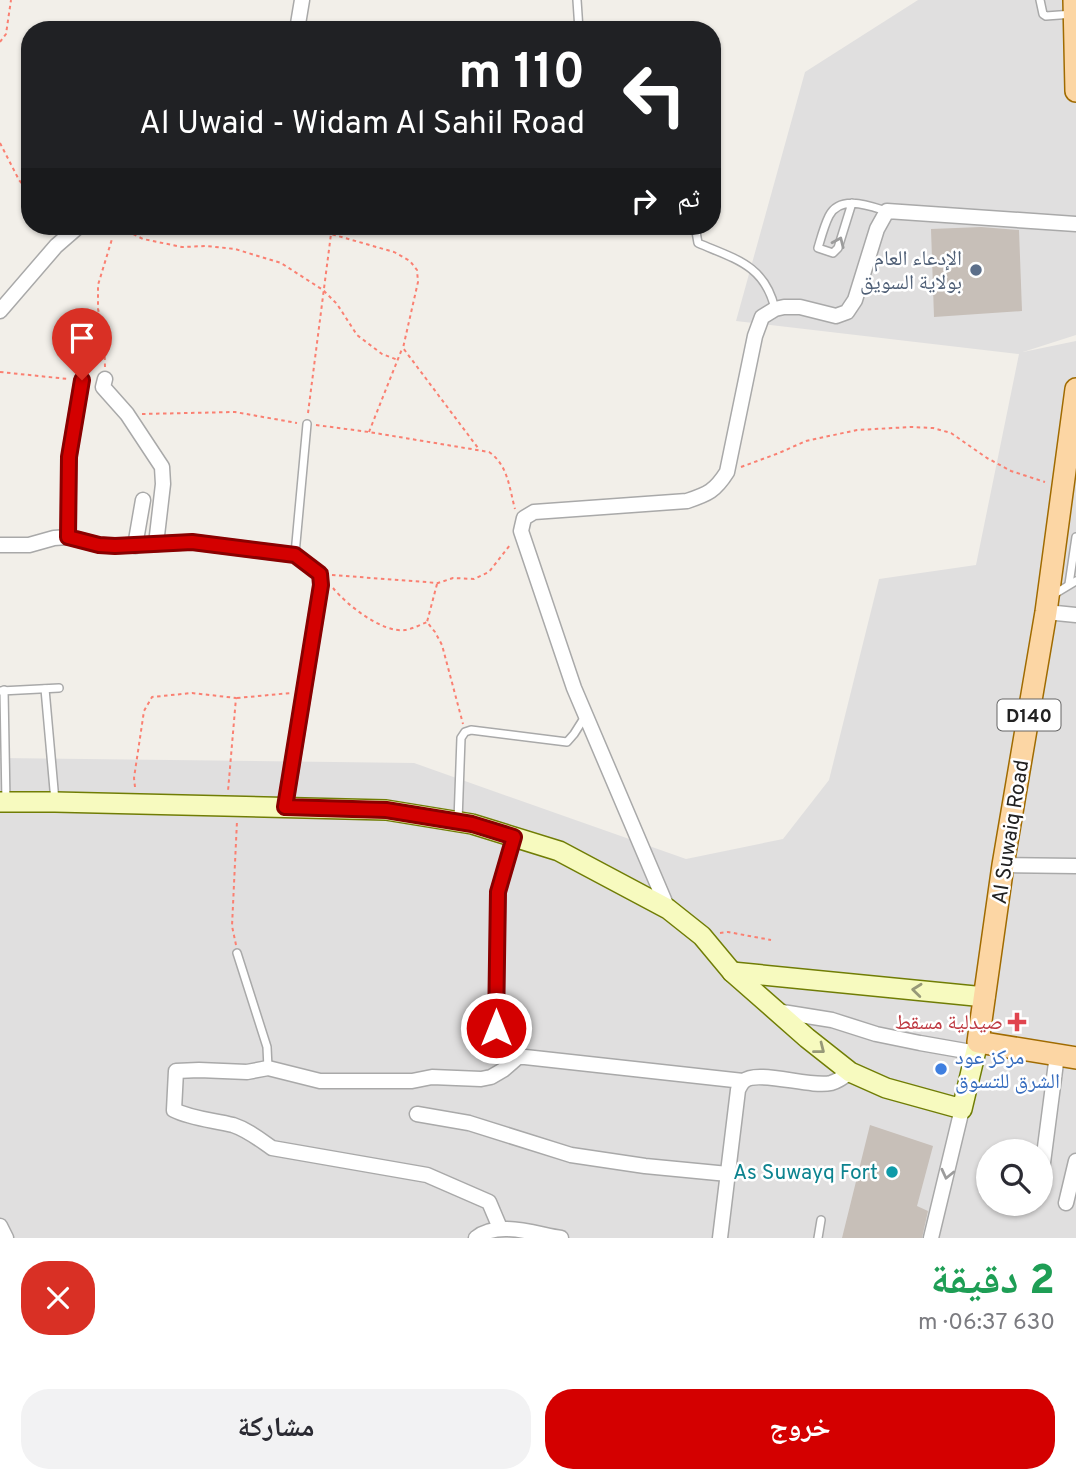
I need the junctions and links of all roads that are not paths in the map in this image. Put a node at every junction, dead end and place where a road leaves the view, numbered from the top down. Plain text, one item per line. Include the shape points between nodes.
1 (302, 0) edge
2 (577, 0) edge
3 (1040, 0) edge
4 (1074, 7) edge
5 (298, 21) edge
6 (578, 21) edge
7 (1076, 91) edge
8 (852, 203) junction
9 (887, 211) junction
10 (1076, 224) edge
11 (69, 235) edge
12 (697, 235) edge
13 (775, 309) junction
14 (0, 311) edge
15 (106, 379) road end
16 (82, 380) road end
17 (1076, 389) edge
18 (307, 424) road end
19 (143, 500) dead end
20 (68, 537) junction
21 (1076, 537) edge
22 (156, 544) junction
23 (0, 545) edge
24 (135, 546) junction
25 (295, 555) junction
26 (1058, 591) edge
27 (1076, 615) edge
28 (59, 688) dead end
29 (45, 689) junction
30 (2, 691) edge
31 (586, 715) junction
32 (3, 802) edge
33 (55, 802) junction
34 (285, 807) junction
35 (458, 822) junction
36 (514, 837) junction
37 (1003, 865) junction
38 (1076, 866) edge
39 (668, 909) junction
40 (237, 953) road end
41 (732, 972) junction
42 (985, 997) junction
43 (775, 1011) junction
44 (977, 1047) junction
45 (1067, 1056) edge
46 (510, 1063) junction
47 (268, 1068) junction
48 (850, 1072) junction
49 (743, 1081) junction
50 (962, 1109) junction
51 (417, 1114) dead end
52 (1049, 1139) edge
53 (1076, 1161) edge
54 (728, 1174) junction
55 (1066, 1202) dead end
56 (821, 1220) dead end
57 (0, 1226) edge
58 (499, 1228) junction
59 (6, 1238) edge
60 (476, 1238) edge
61 (561, 1238) edge
62 (720, 1238) edge
63 (818, 1238) edge
64 (931, 1238) edge

1 - 5 street
2 - 6 lane
3 - 4 lane via 1046,16
4 - 7 main road
8 -> 8 lane via 830,213 818,248 834,253 838,248
8 - 9 lane
9 - 10 street
9 - 13 street via 847,312 836,316 800,307
11 - 14 street
12 - 13 lane via 698,243 745,264 765,281
13 - 31 street via 762,317 755,336 727,472 717,487 687,500 534,512 524,518 521,531
15 - 22 street via 103,387 162,467
16 - 20 street via 69,457
17 - 26 main road, Al Suwaiq Road / D140
18 - 25 lane
19 - 24 street
20 - 23 street
20 - 24 street via 99,545
21 - 26 lane
22 - 24 street
22 - 25 street via 192,542
25 - 34 street via 320,574 321,585
26 - 27 street
26 - 37 main road, Al Suwaiq Road / D140
28 - 29 lane
29 - 30 lane
29 - 33 lane
30 - 32 lane
31 - 35 lane via 567,742 465,732 461,738
31 - 39 street
32 - 33 main road
33 - 34 main road
34 - 35 main road via 386,810
35 - 36 main road
36 - 39 main road via 559,851
36 - 46 street via 498,892 497,917 496,1028 507,1030
37 - 38 street
37 - 42 main road, Al Suwaiq Road / D140
39 - 41 main road via 702,936
40 - 47 lane via 267,1047
42 -> 41 main road
41 - 43 main road
42 - 44 main road, Al Suwaiq Road / D140
43 - 44 street via 832,1020 876,1034
43 -> 48 main road
44 - 45 main road
44 - 50 main road, Al Suwaiq Road / D140
45 - 52 street
46 - 47 street via 481,1079 412,1081 320,1081
46 - 49 street via 525,1057
47 - 58 street via 176,1071 174,1110 236,1126 272,1148 427,1175 489,1202
48 - 49 street via 831,1083 753,1076
48 - 50 main road via 886,1088
49 - 54 street via 738,1090
50 -> 64 street
51 - 54 street via 469,1123 571,1155
53 - 55 street
54 - 62 street
56 - 63 lane
57 - 59 street
58 - 60 street
58 - 61 street

